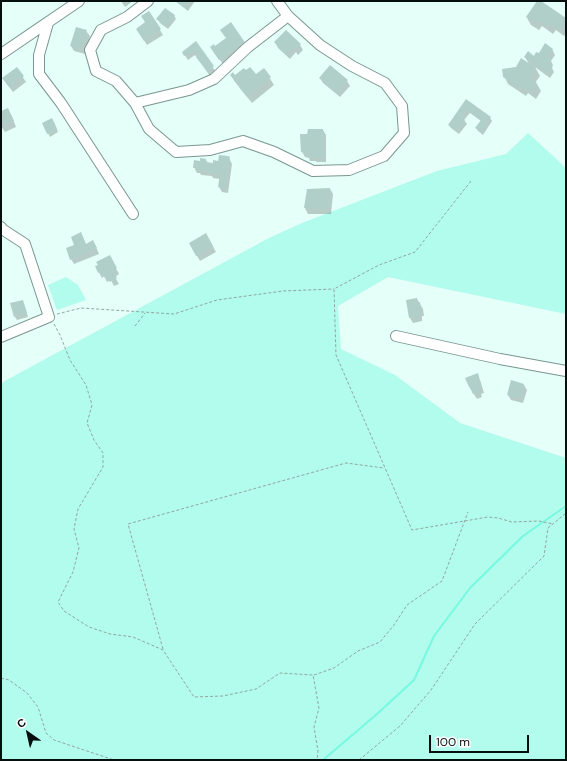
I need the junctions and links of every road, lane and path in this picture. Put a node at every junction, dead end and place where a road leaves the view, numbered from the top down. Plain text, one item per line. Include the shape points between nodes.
1 (79, 1) edge
2 (148, 1) edge
3 (277, 1) edge
4 (288, 16) junction
5 (48, 23) junction
6 (1, 54) edge
7 (135, 103) junction
8 (471, 181) dead end
9 (133, 214) dead end
10 (1, 227) edge
11 (334, 289) junction
12 (145, 312) junction
13 (50, 317) junction
14 (135, 326) dead end
15 (396, 336) dead end
16 (1, 337) edge
17 (566, 371) edge
18 (385, 468) junction
19 (468, 512) dead end
20 (566, 513) edge
21 (465, 521) junction
22 (553, 524) junction
23 (163, 650) junction
24 (313, 675) junction
25 (1, 678) edge
26 (114, 760) edge
27 (317, 760) edge
28 (359, 760) edge

1 - 5 street
2 - 7 street via 127,17 102,30 90,50 96,71 116,81
3 - 4 street
4 - 7 street via 248,47 214,79 189,90
4 - 7 street via 320,45 385,83 402,106 404,133 384,156 349,170 313,170 243,140 210,150 176,152 149,129
5 - 6 street
5 - 9 street via 39,56 39,74 61,103
8 - 11 path via 415,252 379,265
10 - 13 street via 25,244
11 - 12 path via 283,291 217,300 174,314
11 - 18 path via 336,355
12 - 13 path via 81,308
12 - 14 path
13 - 16 street
13 - 23 path via 70,360 86,385 92,405 88,423 94,440 103,453 104,467 78,509 74,529 79,548 73,572 58,602 64,611 89,627 110,634 133,637
15 - 17 street
18 - 21 path via 412,530
18 - 23 path via 346,463 128,524
19 - 21 path
20 - 22 path
21 - 22 path via 488,517 512,522 538,521
21 - 24 path via 442,581 407,605 380,642 358,651 334,668
22 - 28 path via 548,528 544,556 475,624 431,690 400,726
23 - 24 path via 194,697 223,696 256,689 280,673
24 - 27 path via 319,708 314,727
25 - 26 path via 9,680 27,693 38,707 46,733 54,740

